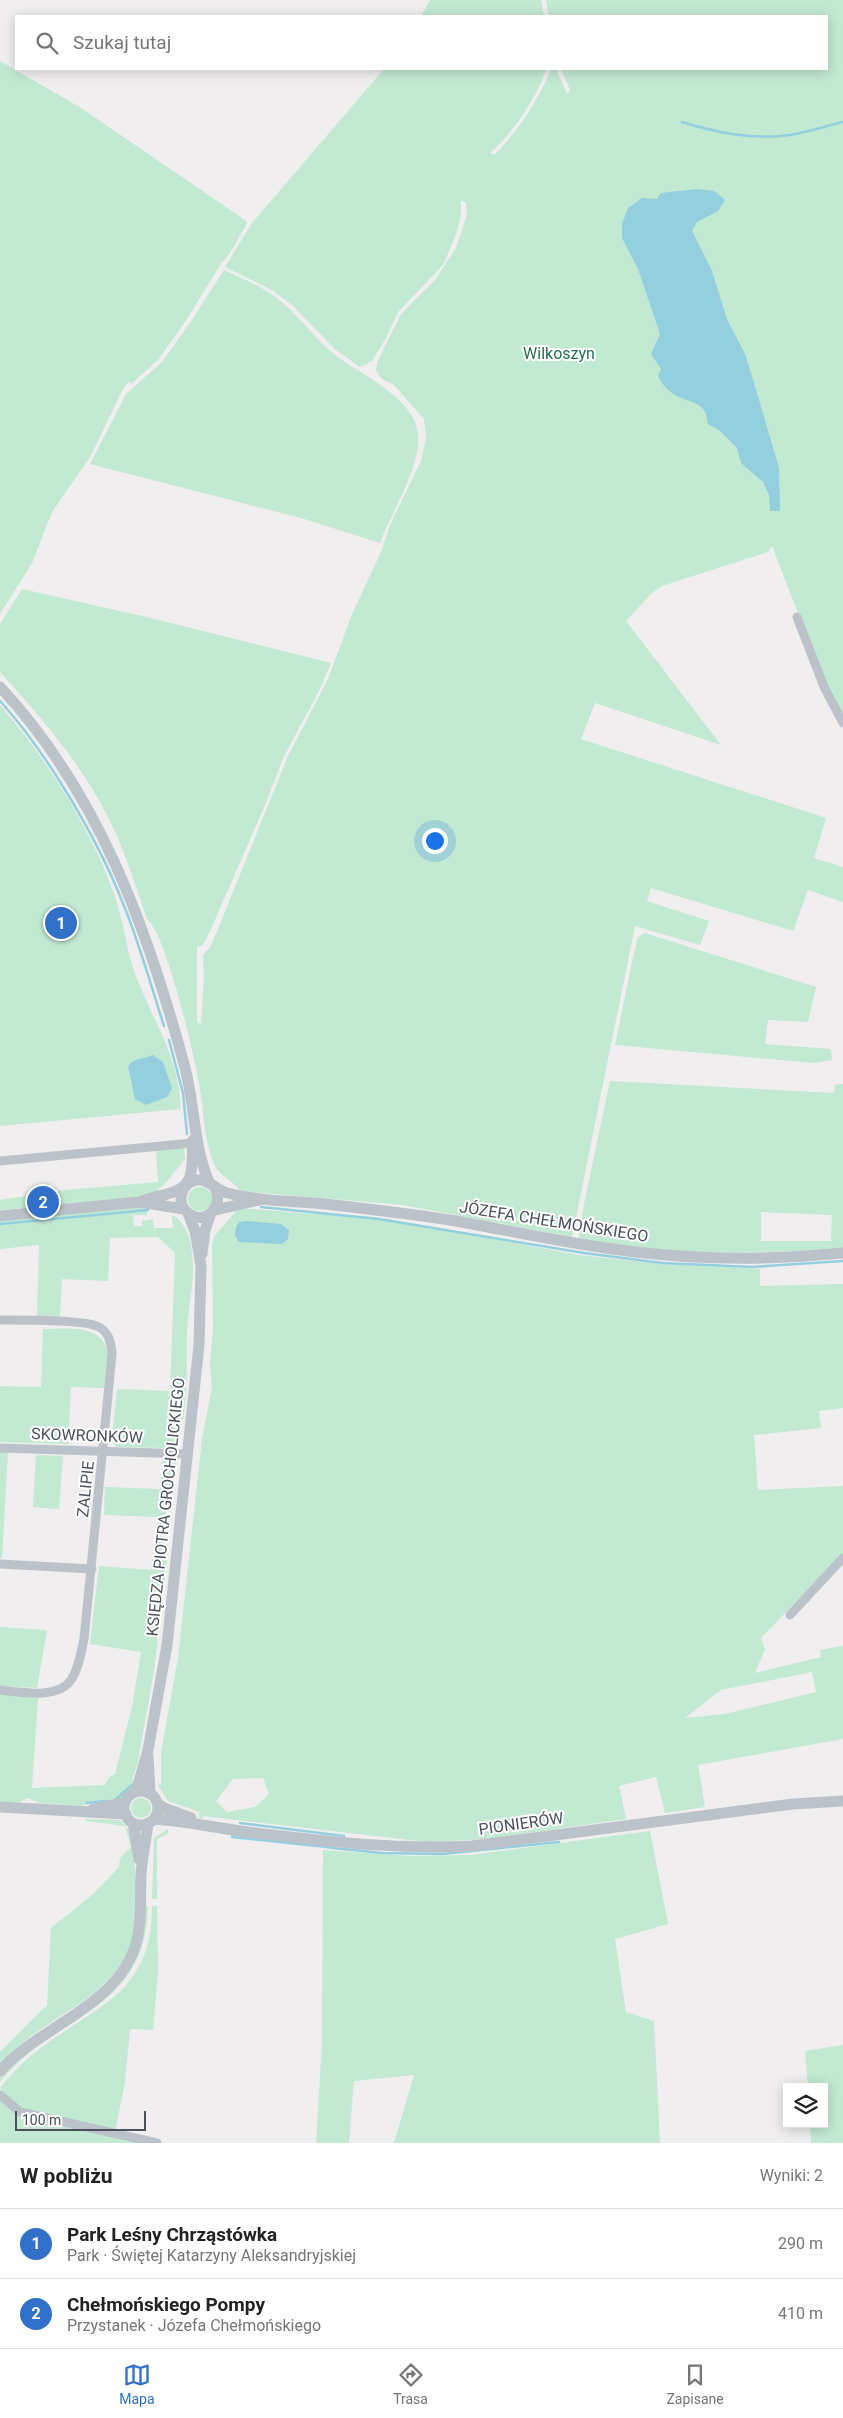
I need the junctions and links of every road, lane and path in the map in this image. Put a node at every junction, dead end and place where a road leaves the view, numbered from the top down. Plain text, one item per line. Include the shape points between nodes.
1 (797, 617) dead end
2 (0, 687) edge
3 (843, 723) edge
4 (195, 1131) junction
5 (193, 1143) junction
6 (0, 1161) edge
7 (211, 1184) junction
8 (186, 1186) junction
9 (261, 1199) junction
10 (139, 1202) junction
11 (186, 1211) junction
12 (213, 1212) junction
13 (0, 1216) edge
14 (843, 1253) edge
15 (201, 1266) junction
16 (0, 1320) edge
17 (0, 1448) edge
18 (104, 1450) junction
19 (187, 1454) junction
20 (843, 1558) edge
21 (0, 1564) edge
22 (92, 1568) junction
23 (790, 1615) dead end
24 (0, 1690) edge
25 (148, 1750) junction
26 (136, 1792) junction
27 (153, 1799) junction
28 (843, 1800) edge
29 (125, 1802) junction
30 (0, 1807) edge
31 (84, 1811) junction
32 (129, 1819) junction
33 (151, 1821) junction
34 (204, 1824) junction
35 (141, 1875) junction
36 (0, 2071) edge
37 (0, 2095) edge
38 (156, 2143) edge

1 - 3 street via 827,696
2 - 4 street via 48,746 78,791 125,884 182,1056
4 - 5 street
4 - 7 street
5 - 6 street
5 - 8 street via 191,1174
7 - 8 street via 197,1180
7 - 9 street, JÓZEFA CHEŁMOŃSKIEGO via 225,1192
7 - 12 street via 218,1197
8 - 10 street
8 - 11 street via 181,1197
9 - 12 street, JÓZEFA CHEŁMOŃSKIEGO
9 - 14 street, JÓZEFA CHEŁMOŃSKIEGO via 388,1211 656,1254 754,1258
10 - 11 street
10 - 13 street
11 - 12 street via 200,1217
11 - 15 street, KSIĘDZA PIOTRA GROCHOLICKIEGO via 195,1231
12 - 15 street, KSIĘDZA PIOTRA GROCHOLICKIEGO via 205,1230
15 - 19 street, KSIĘDZA PIOTRA GROCHOLICKIEGO via 201,1322
16 - 18 street, ZALIPIE via 99,1326 110,1338 112,1354
17 - 18 street, SKOWRONKÓW
18 - 19 street, SKOWRONKÓW
18 - 22 street, ZALIPIE
19 - 25 street, KSIĘDZA PIOTRA GROCHOLICKIEGO via 167,1645
20 - 23 street
21 - 22 street
22 - 24 street, ZALIPIE via 84,1639 71,1681 50,1692
25 - 26 street, KSIĘDZA PIOTRA GROCHOLICKIEGO
25 - 27 street, KSIĘDZA PIOTRA GROCHOLICKIEGO
26 - 27 street
26 - 29 street
27 - 33 street
27 - 34 street via 164,1808
28 - 34 street, PIONIERÓW via 472,1846 428,1848 248,1832
29 - 31 street
29 - 32 street
30 - 31 street
31 - 32 street
32 - 33 street via 139,1824
32 - 35 street
33 - 34 street
33 - 35 street
35 - 36 street via 139,1931 133,1952 122,1972 99,1996 29,2043
37 - 38 street via 12,2107 29,2114

